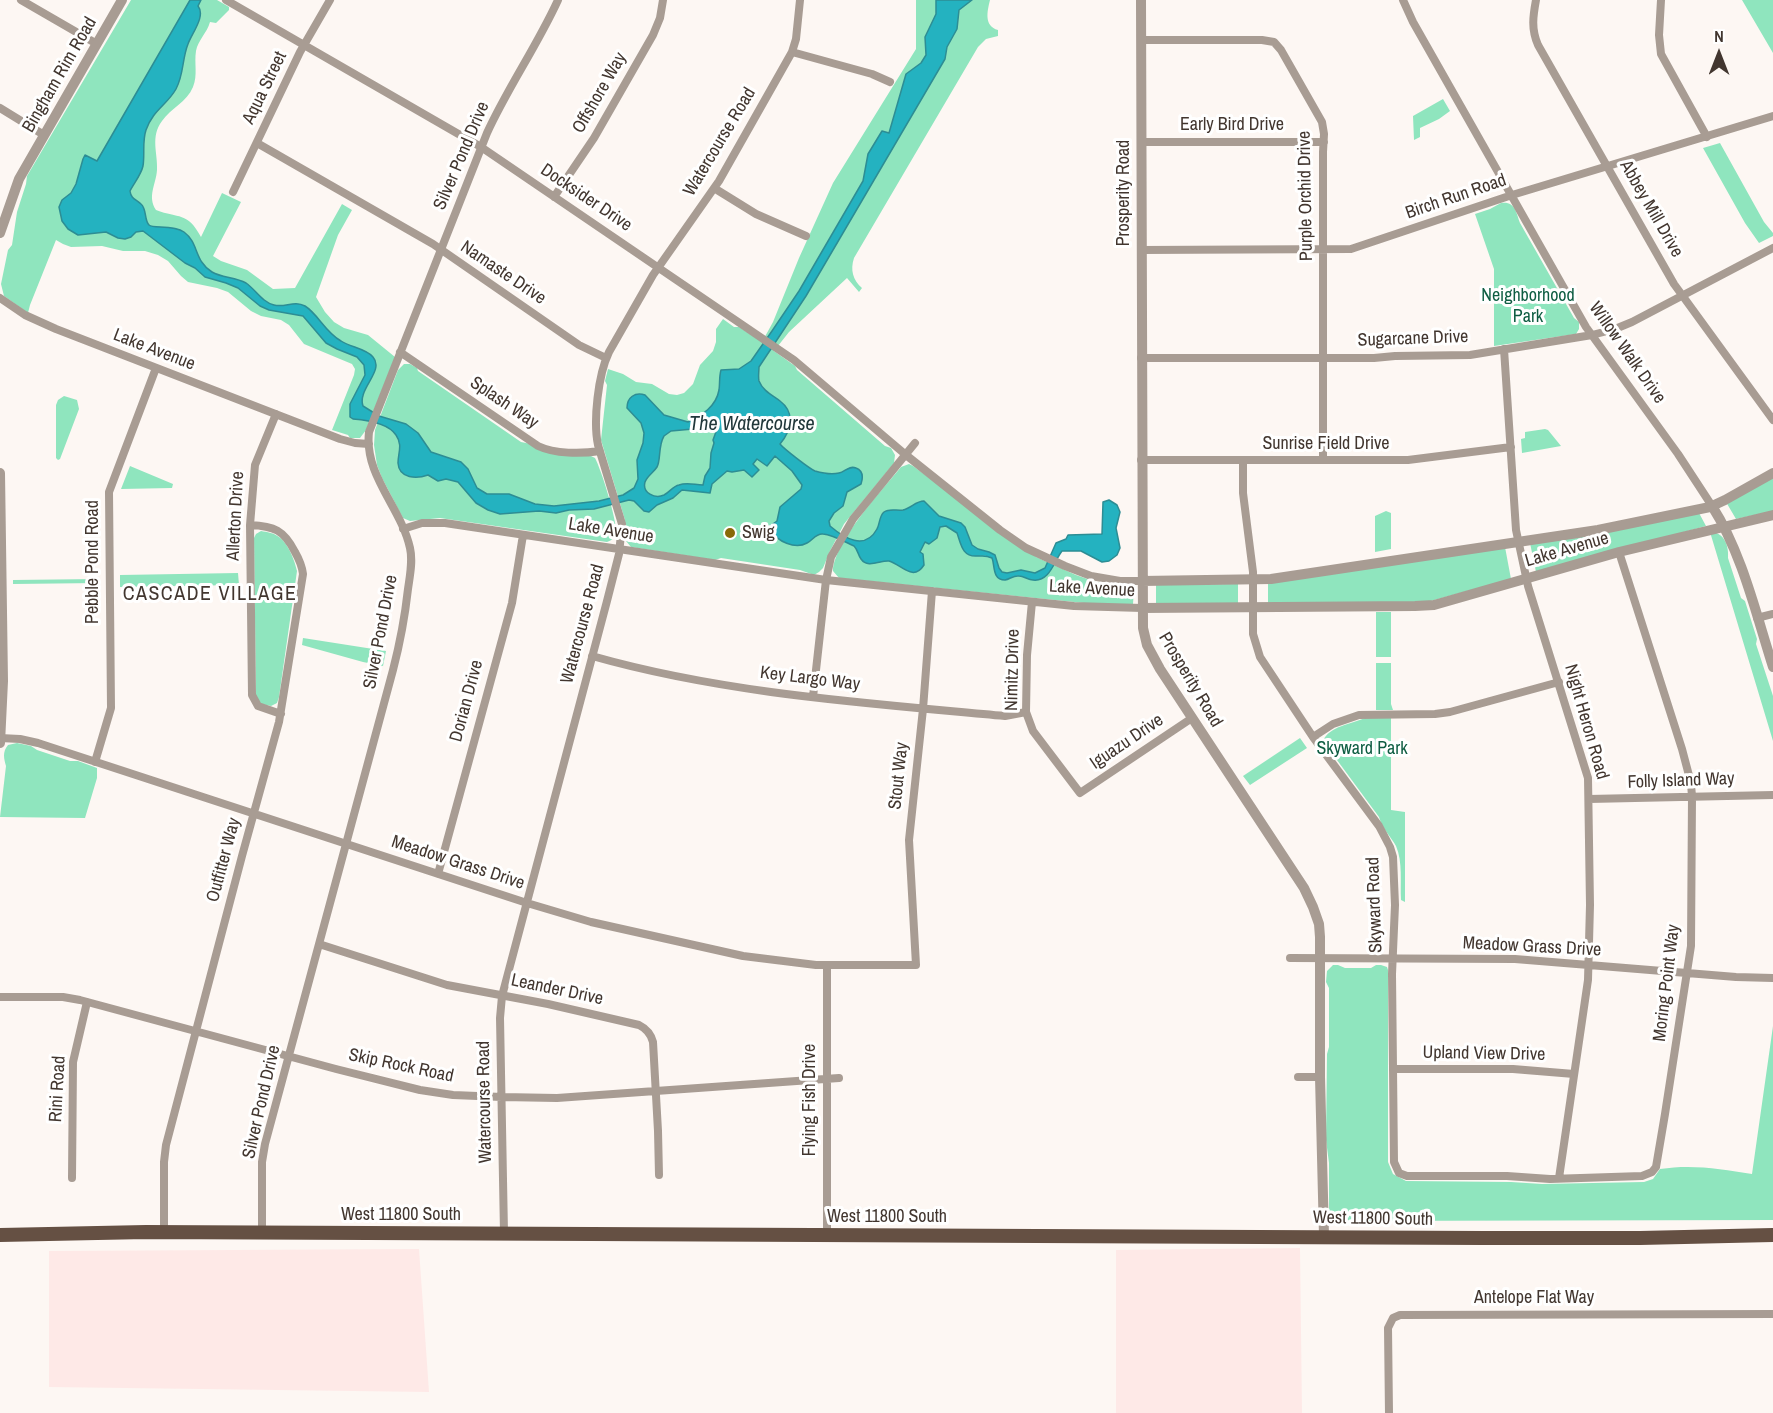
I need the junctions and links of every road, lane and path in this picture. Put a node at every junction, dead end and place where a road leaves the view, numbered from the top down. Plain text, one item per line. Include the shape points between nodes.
1 (21, 0) edge
2 (122, 0) edge
3 (330, 0) edge
4 (558, 0) edge
5 (663, 0) edge
6 (800, 0) edge
7 (1141, 0) edge
8 (1403, 0) edge
9 (1536, 0) edge
10 (1661, 0) edge
11 (228, 1) edge
12 (1141, 40) junction
13 (97, 44) junction
14 (304, 45) junction
15 (792, 52) junction
16 (890, 82) dead end
17 (0, 108) edge
18 (1773, 116) edge
19 (44, 135) junction
20 (1707, 136) junction
21 (1141, 141) junction
22 (1324, 141) junction
23 (256, 143) junction
24 (481, 147) junction
25 (1607, 167) junction
26 (714, 188) junction
27 (233, 192) dead end
28 (1512, 195) junction
29 (554, 197) junction
30 (0, 233) edge
31 (806, 236) dead end
32 (1773, 248) edge
33 (440, 250) junction
34 (1141, 250) junction
35 (1324, 250) junction
36 (658, 268) junction
37 (1683, 295) junction
38 (0, 298) edge
39 (1592, 335) junction
40 (1504, 349) junction
41 (400, 352) junction
42 (606, 358) junction
43 (1141, 358) junction
44 (1324, 358) junction
45 (156, 368) junction
46 (276, 414) junction
47 (1773, 420) edge
48 (915, 443) dead end
49 (369, 444) junction
50 (1511, 447) junction
51 (600, 451) junction
52 (906, 455) junction
53 (1141, 460) junction
54 (1243, 460) junction
55 (1323, 460) junction
56 (0, 473) edge
57 (1773, 473) edge
58 (1712, 506) junction
59 (1773, 515) edge
60 (250, 525) junction
61 (1724, 526) junction
62 (403, 529) junction
63 (523, 535) junction
64 (1519, 542) junction
65 (620, 550) junction
66 (1619, 552) junction
67 (0, 558) edge
68 (1526, 579) junction
69 (826, 580) junction
70 (1253, 580) junction
71 (1142, 581) junction
72 (932, 591) junction
73 (1032, 602) junction
74 (1253, 607) junction
75 (1142, 608) junction
76 (1773, 614) edge
77 (1757, 618) junction
78 (592, 656) junction
79 (1773, 667) edge
80 (1559, 682) junction
81 (813, 697) junction
82 (923, 709) junction
83 (1026, 712) junction
84 (281, 714) junction
85 (1192, 718) junction
86 (1313, 737) junction
87 (0, 738) edge
88 (0, 743) edge
89 (95, 762) junction
90 (1080, 793) joint
91 (1773, 795) edge
92 (1692, 797) junction
93 (1589, 799) junction
94 (253, 814) junction
95 (346, 844) junction
96 (438, 874) junction
97 (527, 903) junction
98 (319, 944) junction
99 (1290, 958) dead end
100 (1320, 958) junction
101 (1394, 959) junction
102 (916, 965) joint
103 (827, 966) junction
104 (1589, 966) junction
105 (1687, 973) junction
106 (1773, 978) edge
107 (502, 996) junction
108 (0, 997) edge
109 (87, 1002) junction
110 (196, 1031) junction
111 (289, 1056) junction
112 (1394, 1069) junction
113 (1574, 1074) junction
114 (1299, 1077) dead end
115 (1320, 1077) junction
116 (826, 1078) junction
117 (839, 1078) dead end
118 (656, 1090) junction
119 (502, 1097) junction
120 (1400, 1173) joint
121 (659, 1175) dead end
122 (72, 1178) dead end
123 (1559, 1178) junction
124 (164, 1232) junction
125 (262, 1232) junction
126 (504, 1233) junction
127 (0, 1235) edge
128 (826, 1235) junction
129 (1773, 1235) edge
130 (1324, 1236) junction
131 (1773, 1314) edge
132 (1389, 1413) edge

1 - 13 street
2 - 13 street, Bingham Rim Road
3 - 14 street, Aqua Street
4 - 24 street, Silver Pond Drive
5 - 29 street, Offshore Way via 653,35 594,138
6 - 15 street, Watercourse Road
7 - 12 street, Prosperity Road
8 - 28 street, Willow Walk Drive
9 - 25 street, Abbey Mill Drive via 1536,39
10 - 20 street via 1661,54
11 - 14 street, Docksider Drive
12 - 21 street, Prosperity Road
12 - 22 street, Purple Orchid Drive via 1274,42 1322,122
13 - 19 street, Bingham Rim Road
14 - 23 street, Aqua Street
14 - 24 street, Docksider Drive
15 - 16 street
15 - 26 street, Watercourse Road
17 - 19 street
18 - 20 street, Birch Run Road
19 - 30 street, Bingham Rim Road via 20,179
20 - 25 street, Birch Run Road
21 - 22 street, Early Bird Drive
21 - 34 street, Prosperity Road
22 - 35 street, Purple Orchid Drive
23 - 27 street, Aqua Street
23 - 33 street, Namaste Drive
24 - 29 street, Docksider Drive
24 - 33 street, Silver Pond Drive
25 - 28 street, Birch Run Road
25 - 37 street, Abbey Mill Drive
26 - 31 street via 756,214
26 - 36 street, Watercourse Road
28 - 35 street, Birch Run Road via 1358,248
28 - 39 street, Willow Walk Drive
29 - 36 street, Docksider Drive
32 - 37 street, Sugarcane Drive
33 - 41 street, Silver Pond Drive
33 - 42 street, Namaste Drive via 579,345
34 - 35 street, Birch Run Road
34 - 43 street, Prosperity Road
35 - 44 street, Purple Orchid Drive
36 - 42 street, Watercourse Road
36 - 52 street, Docksider Drive via 794,360
37 - 39 street, Sugarcane Drive via 1623,326
37 - 47 street, Abbey Mill Drive
38 - 45 street, Lake Avenue via 56,329
39 - 40 street, Sugarcane Drive
39 - 58 street, Willow Walk Drive
40 - 44 street, Sugarcane Drive via 1457,356
40 - 50 street, Night Heron Road
41 - 49 street, Silver Pond Drive via 370,429
41 - 51 street, Splash Way via 542,448
42 - 51 street, Watercourse Road via 596,420
43 - 44 street, Sugarcane Drive
43 - 53 street, Prosperity Road
44 - 55 street, Purple Orchid Drive
45 - 46 street, Lake Avenue
45 - 89 street, Pebble Pond Road via 109,492 111,708
46 - 49 street, Lake Avenue via 348,442
46 - 60 street, Allerton Drive via 255,465
48 - 52 street
49 - 62 street, Silver Pond Drive via 375,473
50 - 55 street, Sunrise Field Drive via 1415,460
50 - 64 street, Night Heron Road
51 - 65 street, Watercourse Road via 622,524
52 - 69 street via 847,527 831,558
52 - 71 street, Lake Avenue via 1026,548 1078,572 1106,579
53 - 54 street, Sunrise Field Drive
53 - 71 street, Prosperity Road
54 - 55 street, Sunrise Field Drive
54 - 70 street, Skyward Road
56 - 67 street
57 - 58 street, Lake Avenue
58 - 61 street, Willow Walk Drive
58 - 64 street, Lake Avenue via 1619,527
59 - 61 street, Lake Avenue
60 - 84 street, Allerton Drive via 252,695 258,706
60 - 84 street, Outfitter Way via 284,534 303,571
61 - 66 street, Lake Avenue
61 - 77 street, Willow Walk Drive
62 - 63 street, Lake Avenue via 437,523
62 - 95 street, Silver Pond Drive via 411,565 401,636
63 - 65 street, Lake Avenue
63 - 96 street, Dorian Drive via 508,618
64 - 68 street, Night Heron Road
64 - 70 street, Lake Avenue
65 - 69 street, Lake Avenue
65 - 78 street, Watercourse Road
66 - 68 street, Lake Avenue
66 - 92 street, Moring Point Way via 1682,749
67 - 87 street
68 - 74 street, Lake Avenue via 1434,605
68 - 80 street, Night Heron Road
69 - 72 street, Lake Avenue
69 - 81 street
70 - 71 street, Lake Avenue
70 - 74 street, Skyward Road
71 - 75 street, Prosperity Road
72 - 73 street, Lake Avenue
72 - 82 street, Stout Way
73 - 75 street, Lake Avenue
73 - 83 street, Nimitz Drive
74 - 75 street, Lake Avenue
74 - 86 street, Skyward Road via 1253,634 1260,657
75 - 85 street, Prosperity Road via 1150,653
76 - 77 street
77 - 79 street, Willow Walk Drive
78 - 81 street, Key Largo Way via 693,680
78 - 97 street, Watercourse Road
80 - 86 street via 1450,712 1359,715 1333,724
80 - 93 street, Night Heron Road via 1588,778
81 - 82 street, Key Largo Way
82 - 83 street, Key Largo Way via 1005,716
82 - 102 street, Stout Way via 909,840
83 - 90 street, Nimitz Drive via 1033,731
84 - 94 street, Outfitter Way
85 - 90 street, Iguazu Drive
85 - 100 street, Prosperity Road via 1310,897 1319,924
86 - 101 street, Skyward Road via 1390,847 1394,868
87 - 88 street
87 - 89 street, Meadow Grass Drive via 29,741
89 - 94 street, Meadow Grass Drive
91 - 92 street, Folly Island Way
92 - 93 street, Folly Island Way
92 - 105 street, Moring Point Way via 1692,939
93 - 104 street, Night Heron Road
94 - 95 street, Meadow Grass Drive
94 - 110 street, Outfitter Way
95 - 96 street, Meadow Grass Drive
95 - 98 street, Silver Pond Drive
96 - 97 street, Meadow Grass Drive
97 - 103 street, Meadow Grass Drive via 591,922 743,956
97 - 107 street, Watercourse Road
98 - 107 street, Leander Drive via 447,985
98 - 111 street, Silver Pond Drive
99 - 100 street, Meadow Grass Drive
100 - 101 street, Meadow Grass Drive
100 - 115 street, Prosperity Road
101 - 104 street, Meadow Grass Drive via 1515,959
101 - 112 street, Skyward Road
102 - 103 street, Meadow Grass Drive
103 - 116 street, Flying Fish Drive
104 - 105 street, Meadow Grass Drive
104 - 113 street, Night Heron Road
105 - 106 street, Meadow Grass Drive
105 - 123 street, Moring Point Way via 1654,1170 1642,1176
107 - 118 street, Leander Drive via 643,1027 652,1038
107 - 119 street, Watercourse Road
108 - 109 street, Skip Rock Road via 63,997
109 - 110 street, Skip Rock Road
109 - 122 street, Rini Road via 73,1062
110 - 111 street, Skip Rock Road
110 - 124 street, Outfitter Way via 165,1151
111 - 119 street, Skip Rock Road via 420,1090
111 - 125 street, Silver Pond Drive via 263,1154
112 - 113 street, Upland View Drive via 1513,1069
112 - 120 street, Skyward Road via 1394,1162
113 - 123 street, Night Heron Road
114 - 115 street
115 - 130 street, Prosperity Road
116 - 117 street, Skip Rock Road
116 - 118 street, Skip Rock Road
116 - 128 street, Flying Fish Drive
118 - 119 street, Skip Rock Road via 557,1098
118 - 121 street, Leander Drive
119 - 126 street, Watercourse Road
120 - 123 street, Moring Point Way via 1411,1177
124 - 125 main road, West 11800 South
124 - 127 main road, West 11800 South
125 - 126 main road, West 11800 South
126 - 128 main road, West 11800 South
128 - 130 main road, West 11800 South
129 - 130 main road, West 11800 South
131 - 132 street, Antelope Flat Way via 1400,1315 1390,1321 1388,1328

